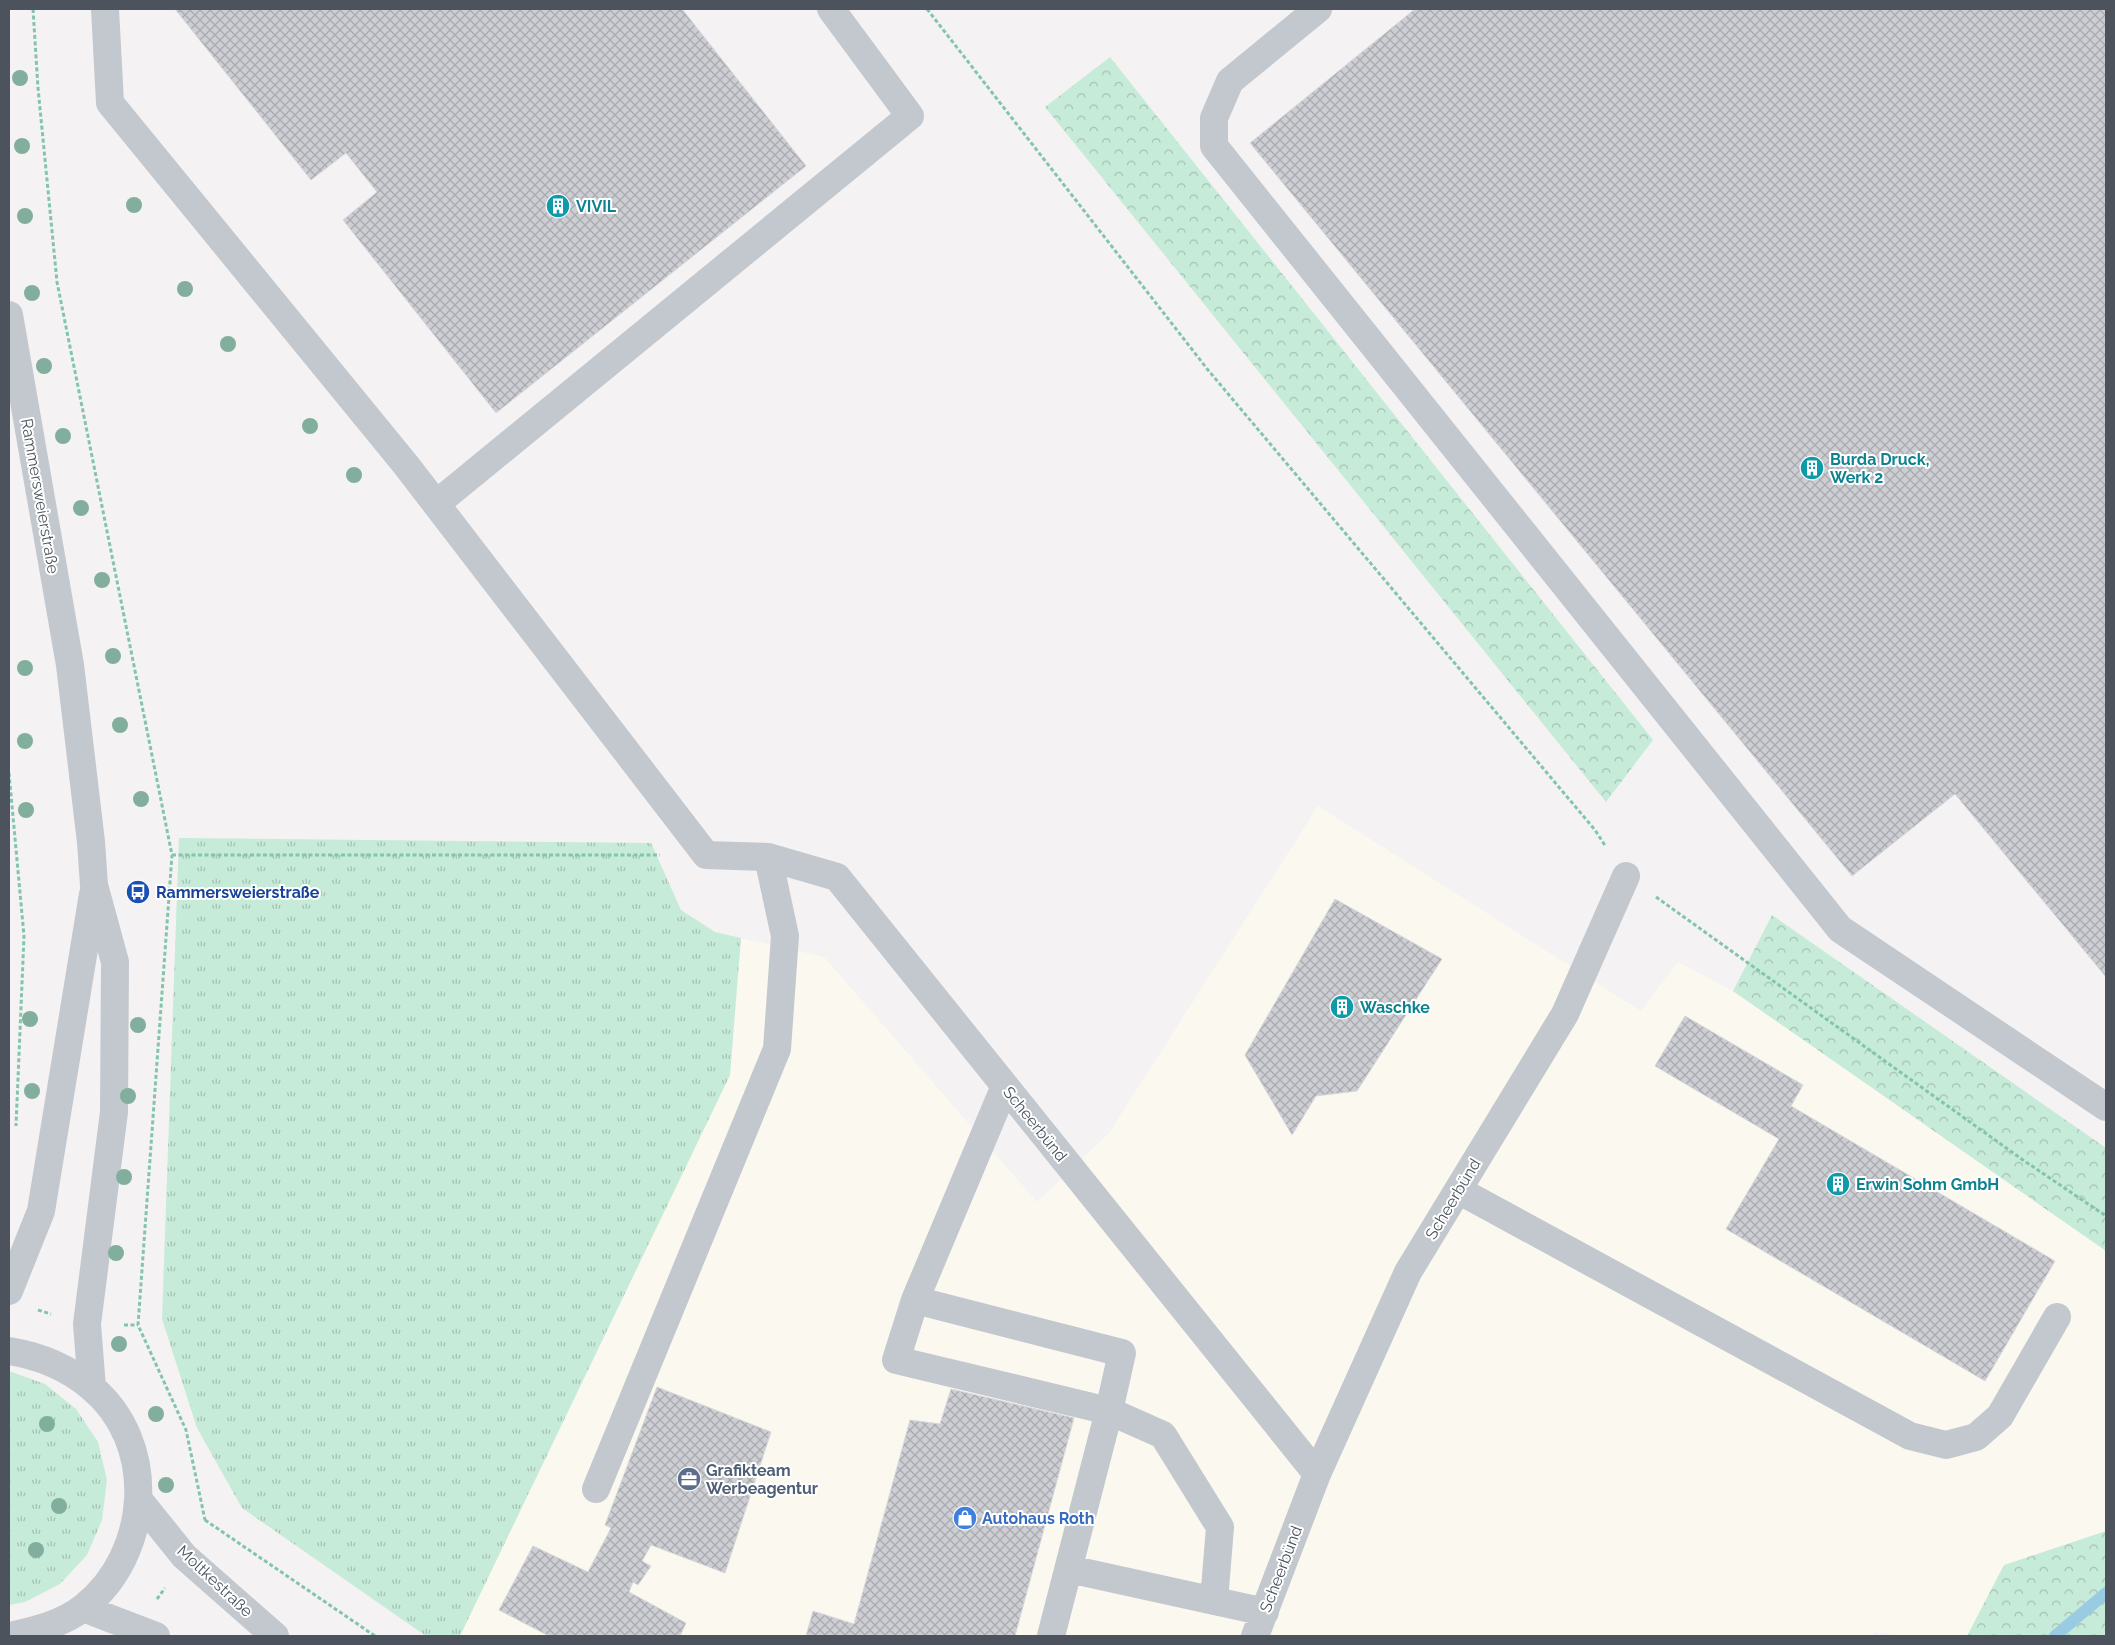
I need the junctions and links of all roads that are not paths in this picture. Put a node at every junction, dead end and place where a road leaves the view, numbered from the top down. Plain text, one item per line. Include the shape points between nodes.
1 (105, 9) edge
2 (831, 9) edge
3 (1318, 9) edge
4 (9, 315) edge
5 (436, 504) junction
6 (768, 857) junction
7 (1626, 876) road end
8 (94, 885) junction
9 (1005, 1086) junction
10 (2106, 1107) edge
11 (1458, 1190) junction
12 (9, 1291) edge
13 (914, 1300) junction
14 (2057, 1317) dead end
15 (9, 1351) edge
16 (92, 1388) junction
17 (1109, 1411) junction
18 (1317, 1474) junction
19 (596, 1489) dead end
20 (139, 1500) junction
21 (1069, 1569) junction
22 (1214, 1601) junction
23 (83, 1608) junction
24 (1260, 1624) edge
25 (10, 1636) edge
26 (156, 1636) edge
27 (276, 1636) edge
28 (1051, 1636) edge

1 - 5 street via 110,104
2 - 5 street via 910,116
3 - 10 street via 1230,81 1214,118 1214,146 1840,929
4 - 8 street, Rammersweierstraße via 70,665
5 - 6 street, Scheerbünd via 706,855
6 - 9 street, Scheerbünd via 836,877
6 - 19 street via 785,936 777,1048
7 - 11 street, Scheerbünd via 1565,1014
8 - 12 street, Rammersweierstraße via 41,1211
8 - 16 street, Rammersweierstraße via 115,971 114,1112 87,1324
9 - 13 street
9 - 18 street, Scheerbünd
11 - 14 street via 1910,1436 1946,1444 1976,1437 2000,1416
11 - 18 street, Scheerbünd via 1408,1272
13 - 17 street via 1122,1353
13 - 17 street via 896,1360
15 - 16 street via 40,1358 68,1370
16 - 20 street via 113,1411 128,1439 137,1468
17 - 21 street
17 - 22 street via 1163,1435 1220,1527
18 - 24 street, Scheerbünd
20 - 23 street via 135,1531 123,1560 106,1586
20 - 27 street, Moltkestraße via 184,1556
21 - 22 street
21 - 28 street
22 - 24 street
23 - 25 street via 48,1627
23 - 26 street

